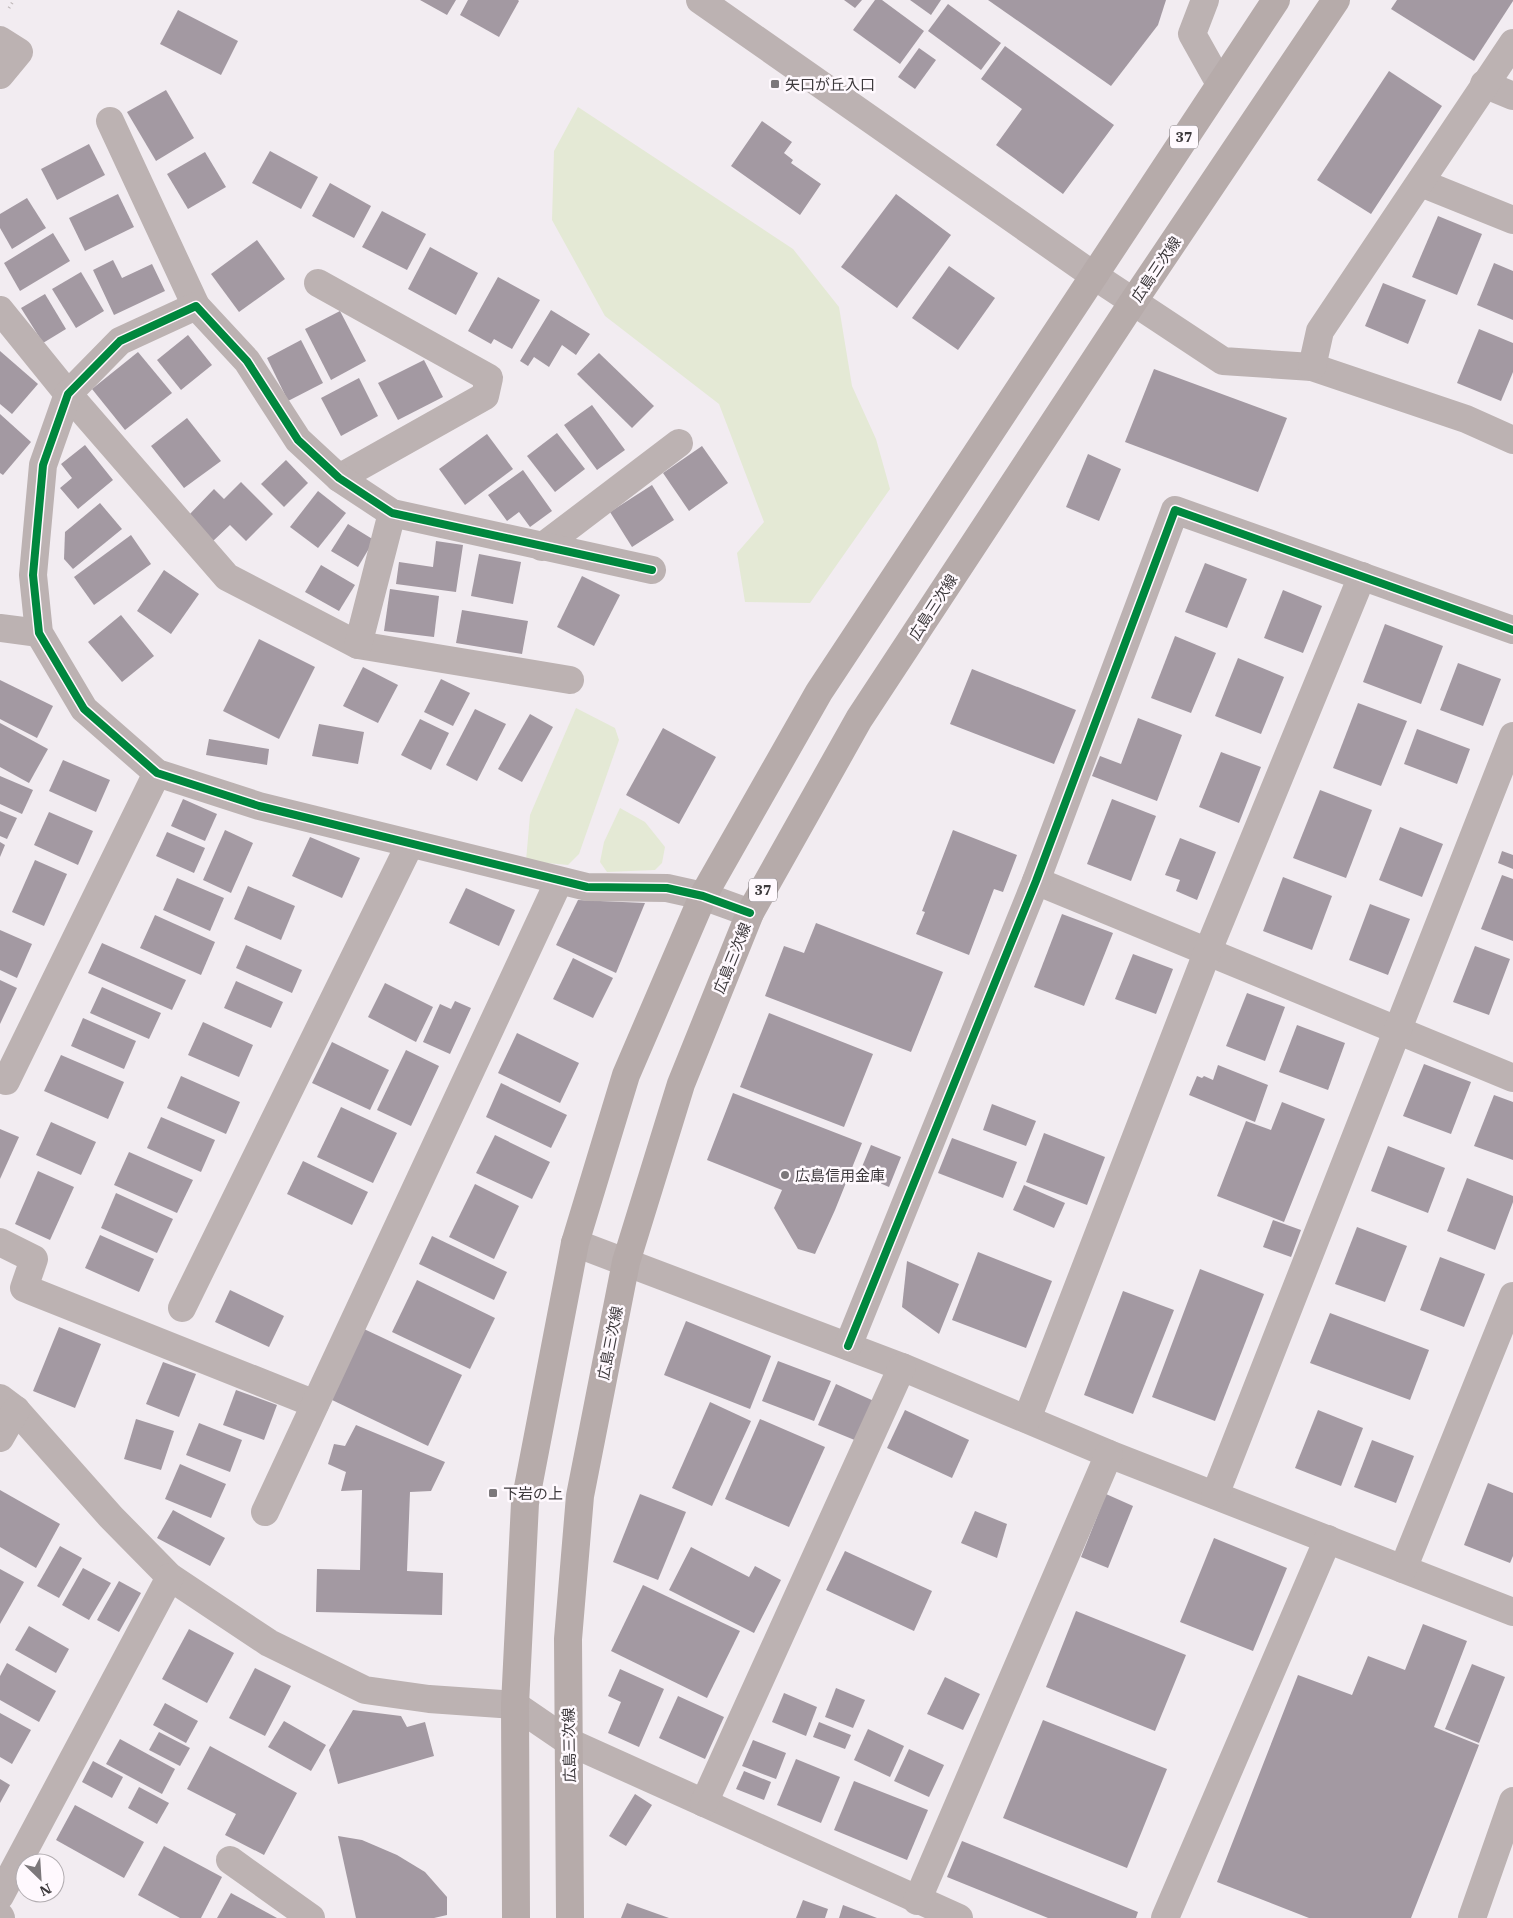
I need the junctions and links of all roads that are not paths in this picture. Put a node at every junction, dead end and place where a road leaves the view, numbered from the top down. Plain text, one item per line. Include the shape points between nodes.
1 (700, 0) edge
2 (1205, 0) edge
3 (1276, 0) edge
4 (1336, 0) edge
5 (0, 40) edge
6 (1513, 43) edge
7 (0, 75) edge
8 (1220, 84) junction
9 (1484, 84) junction
10 (1513, 96) edge
11 (110, 121) dead end
12 (1421, 183) junction
13 (1513, 220) edge
14 (1093, 275) junction
15 (318, 283) dead end
16 (1133, 302) junction
17 (196, 306) junction
18 (0, 310) edge
19 (1312, 367) junction
20 (68, 394) junction
21 (1513, 440) edge
22 (680, 443) dead end
23 (339, 478) junction
24 (392, 514) junction
25 (542, 547) junction
26 (652, 570) dead end
27 (1362, 576) junction
28 (0, 628) edge
29 (1513, 630) edge
30 (39, 633) junction
31 (358, 645) junction
32 (570, 680) dead end
33 (1513, 736) edge
34 (157, 773) junction
35 (410, 844) junction
36 (559, 881) junction
37 (1036, 881) junction
38 (703, 896) junction
39 (750, 913) junction
40 (1208, 952) junction
41 (1398, 1031) junction
42 (1513, 1078) edge
43 (6, 1081) dead end
44 (0, 1242) edge
45 (575, 1243) junction
46 (626, 1262) junction
47 (1513, 1296) edge
48 (182, 1308) dead end
49 (848, 1346) junction
50 (902, 1367) junction
51 (8, 1404) edge
52 (315, 1404) junction
53 (1027, 1419) junction
54 (0, 1438) edge
55 (1109, 1454) junction
56 (1215, 1495) junction
57 (265, 1512) dead end
58 (1328, 1539) junction
59 (1403, 1569) junction
60 (170, 1577) junction
61 (1513, 1612) edge
62 (515, 1705) junction
63 (569, 1742) junction
64 (1513, 1801) edge
65 (704, 1803) junction
66 (230, 1860) dead end
67 (0, 1896) edge
68 (917, 1901) junction
69 (311, 1918) edge
70 (516, 1918) edge
71 (570, 1918) edge
72 (959, 1918) edge
73 (1165, 1918) edge
74 (1472, 1918) edge

1 - 14 street
2 - 8 street via 1192,34
3 - 8 main road, 37
4 - 16 main road, 広島三次線 / 37
5 - 7 street via 19,52
6 - 9 street
8 - 14 main road, 37
9 - 10 street
9 - 12 street
11 - 17 street
12 - 13 street
12 - 19 street via 1320,331
14 - 16 street
14 - 38 main road, 37 via 819,692
15 - 23 street via 489,378 485,396
16 - 19 street via 1223,361
16 - 39 main road, 広島三次線 / 37 via 859,719
17 - 20 street via 120,341
17 - 23 street via 247,361 298,440
18 - 20 street
19 - 21 street via 1466,419
20 - 30 street via 43,465 33,574
20 - 31 street via 227,577
22 - 25 street
23 - 24 street
24 - 25 street
24 - 31 street
25 - 26 street
27 - 29 street
27 - 37 street via 1175,510
27 - 40 street
28 - 30 street
30 - 34 street via 84,710
31 - 32 street
33 - 41 street
34 - 35 street via 259,806
34 - 43 street
35 - 36 street
35 - 48 street
36 - 38 street via 586,887 667,888
36 - 52 street
37 - 40 street
37 - 49 street
38 - 39 street
38 - 45 main road, 37 via 626,1075
39 - 46 main road, 広島三次線 / 37 via 681,1084
40 - 41 street
40 - 53 street
41 - 42 street
41 - 56 street
44 - 52 street via 34,1259 24,1288
45 - 46 street
45 - 62 main road, 37 via 525,1503
46 - 49 street
46 - 63 main road, 広島三次線 / 37 via 580,1496 568,1639
47 - 59 street
49 - 50 street
50 - 53 street
50 - 65 street
51 - 54 street
51 - 60 street
52 - 57 street
53 - 55 street
55 - 56 street
55 - 68 street
56 - 58 street
58 - 59 street
58 - 73 street
59 - 61 street
60 - 62 street via 269,1643 365,1690 429,1699
60 - 67 street
62 - 63 street
62 - 70 main road, 37
63 - 65 street
63 - 71 main road, 広島三次線 / 37
64 - 74 street
65 - 68 street
66 - 69 street
68 - 72 street

